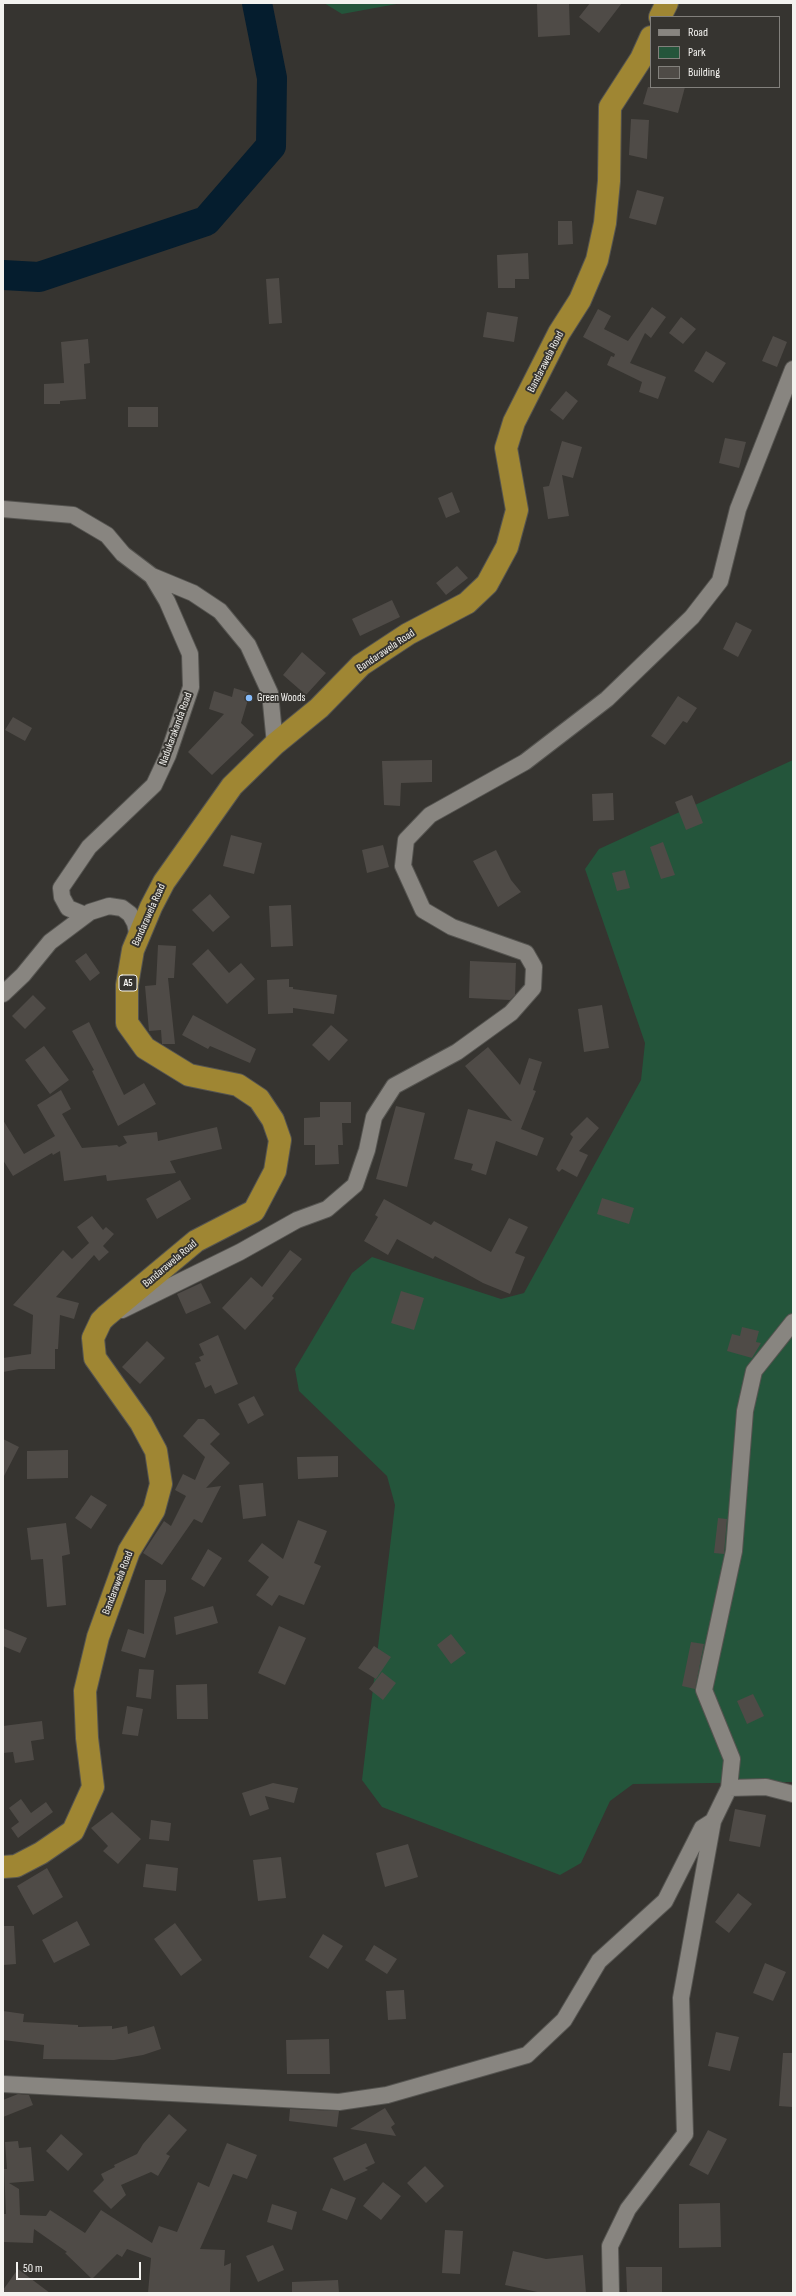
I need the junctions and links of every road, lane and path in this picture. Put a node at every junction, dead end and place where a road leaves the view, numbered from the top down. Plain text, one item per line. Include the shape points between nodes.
1 (667, 3) edge
2 (660, 16) edge
3 (650, 39) edge
4 (793, 369) edge
5 (3, 509) edge
6 (152, 576) junction
7 (275, 744) junction
8 (85, 915) junction
9 (138, 938) junction
10 (3, 994) edge
11 (108, 1317) junction
12 (793, 1322) edge
13 (729, 1788) junction
14 (793, 1794) edge
15 (713, 1820) junction
16 (3, 1867) edge
17 (3, 2084) edge
18 (611, 2293) edge

1 - 2 highway
3 - 7 highway, Bandarawela Road / A5 via 641,59 610,107 609,181 605,223 597,260 580,300 559,333 514,422 506,448 517,510 507,547 487,584 467,603 408,634 361,665 320,708
4 - 11 street via 738,509 720,581 692,617 608,699 525,762 430,816 406,840 403,866 423,910 452,927 526,953 534,967 532,988 511,1013 458,1052 394,1086 374,1117 367,1150 355,1185 327,1209 297,1220 240,1252
5 - 6 street, Nadukarakanda Road via 73,515 107,535 123,554
6 - 7 street via 193,593 220,611 248,645 270,693
6 - 8 street, Nadukarakanda Road via 167,601 190,654 191,687 168,755 154,785 89,847 61,888 62,897 68,908
7 - 9 highway, Bandarawela Road / A5 via 232,786 164,882
8 - 9 street via 109,906 122,908 130,914 135,923
8 - 10 street via 50,942 23,975
9 - 11 highway, Bandarawela Road / A5 via 133,950 127,985 127,1023 145,1048 189,1075 238,1085 259,1099 273,1120 280,1140 275,1171 254,1211 196,1241
11 - 16 highway, Bandarawela Road / A5 via 101,1321 93,1338 95,1358 141,1423 156,1452 161,1484 154,1510 129,1551 98,1637 85,1691 93,1787 73,1831 16,1866
12 - 13 street via 754,1371 745,1411 734,1551 704,1690 732,1758
13 - 14 street via 766,1787
13 - 15 street
15 - 17 street via 702,1828 665,1902 599,1961 564,2020 527,2055 387,2095 339,2102
15 - 18 street via 681,1998 685,2134 628,2209 610,2246

